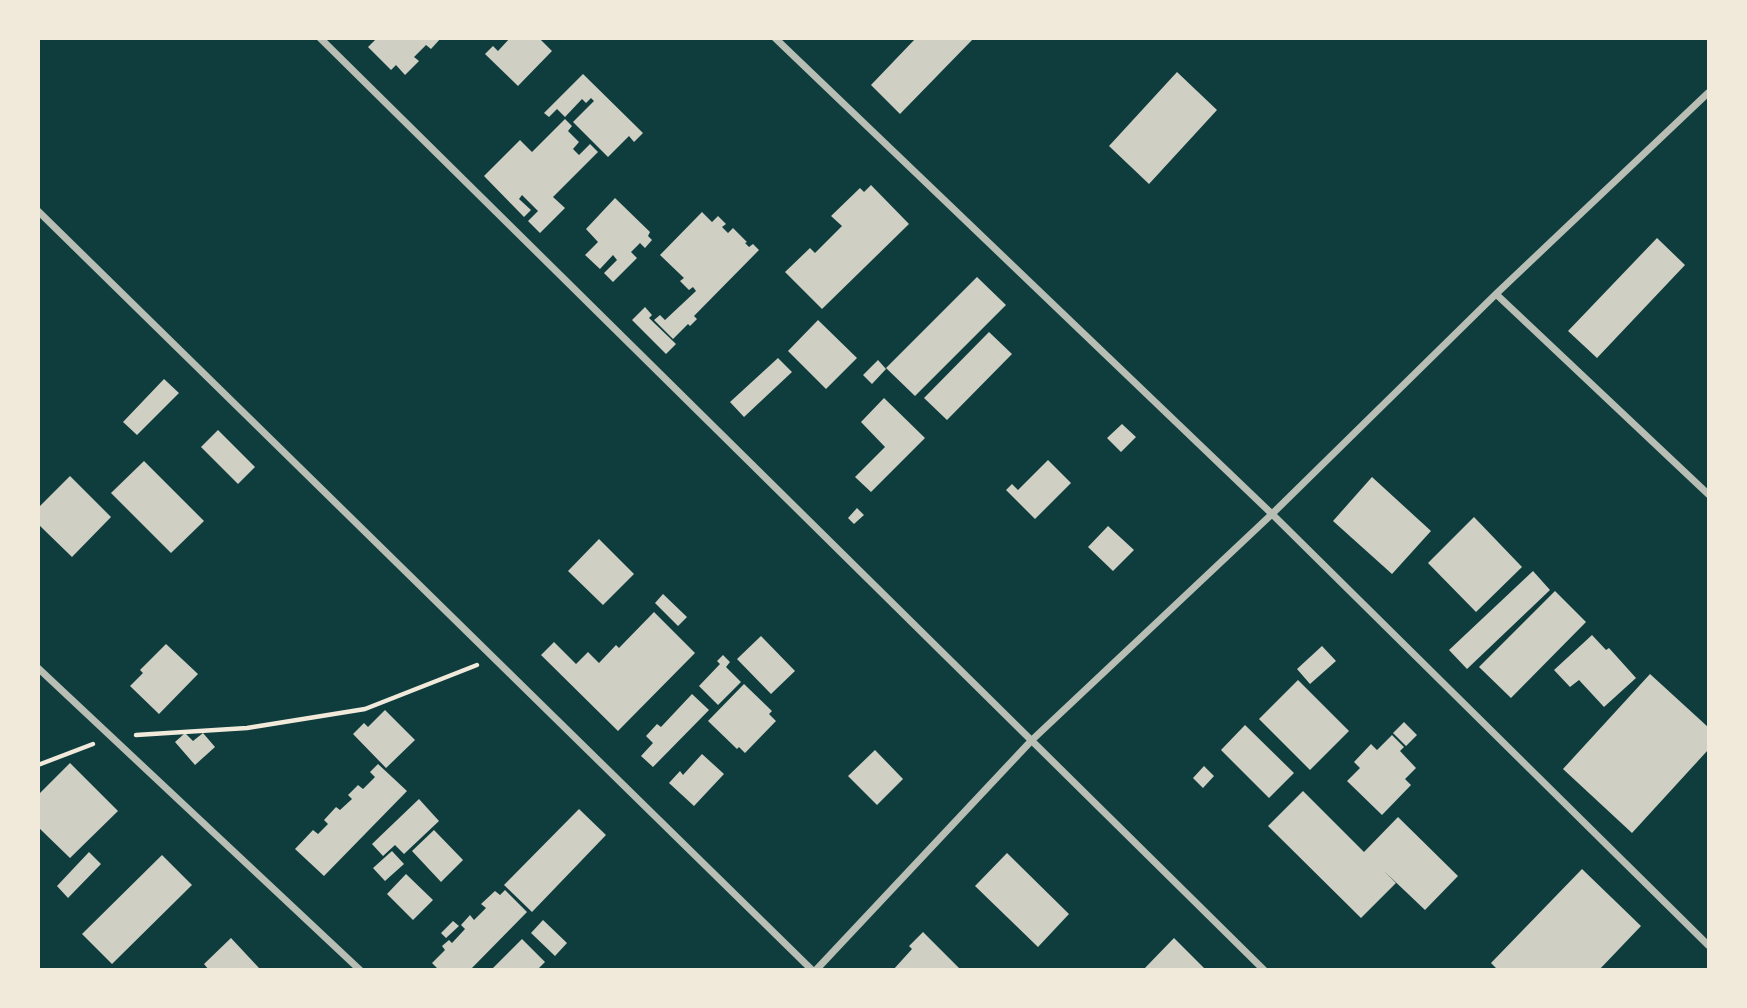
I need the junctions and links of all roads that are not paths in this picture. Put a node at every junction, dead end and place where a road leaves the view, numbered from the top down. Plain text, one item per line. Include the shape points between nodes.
1 (320, 38) edge
2 (775, 38) edge
3 (1709, 93) edge
4 (38, 211) edge
5 (1496, 295) junction
6 (1709, 494) edge
7 (1272, 514) junction
8 (38, 668) edge
9 (1032, 740) junction
10 (1709, 946) edge
11 (360, 970) edge
12 (814, 970) edge
13 (1264, 970) edge

1 - 9 street
2 - 7 street
3 - 5 street
4 - 12 street
5 - 6 street
5 - 7 street
7 - 9 street
7 - 10 street
8 - 11 street
9 - 12 street
9 - 13 street

